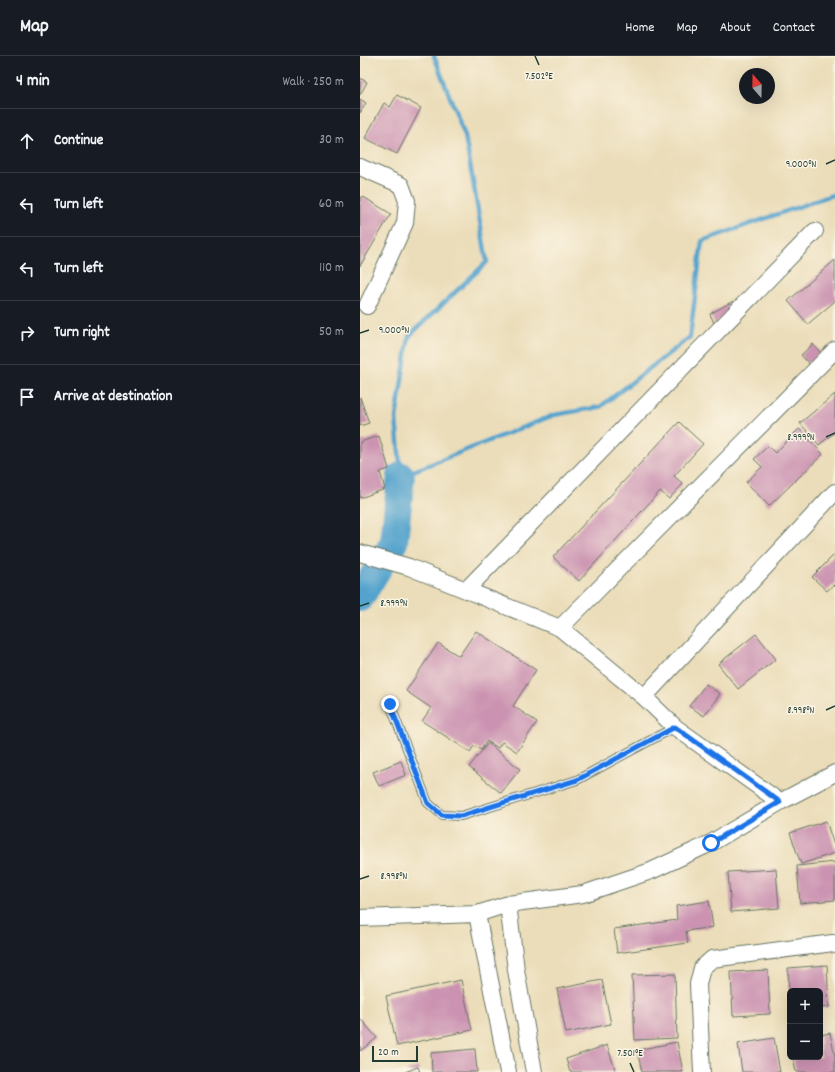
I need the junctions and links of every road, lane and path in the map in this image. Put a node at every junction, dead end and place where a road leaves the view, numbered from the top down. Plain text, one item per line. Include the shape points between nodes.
1 (360, 167) edge
2 (815, 231) dead end
3 (367, 306) dead end
4 (835, 350) edge
5 (835, 492) edge
6 (362, 553) edge
7 (467, 589) junction
8 (560, 628) junction
9 (644, 698) junction
10 (390, 704) dead end
11 (675, 727) junction
12 (835, 773) edge
13 (780, 802) junction
14 (508, 904) junction
15 (477, 914) junction
16 (360, 918) edge
17 (835, 945) edge
18 (508, 1072) edge
19 (534, 1072) edge
20 (702, 1072) edge

1 - 3 street via 401,185 407,202 405,223
2 - 7 street
4 - 8 street
5 - 9 street
6 - 7 street
7 - 8 street
8 - 9 street
9 - 11 street
10 - 11 lane via 428,803 442,815 461,816 577,780
11 - 13 street
12 - 13 street
13 - 14 street via 711,843 651,871 582,894
14 - 15 street
14 - 19 street via 516,970
15 - 16 street
15 - 18 street
17 - 20 street via 833,943 712,959 702,968 698,984

